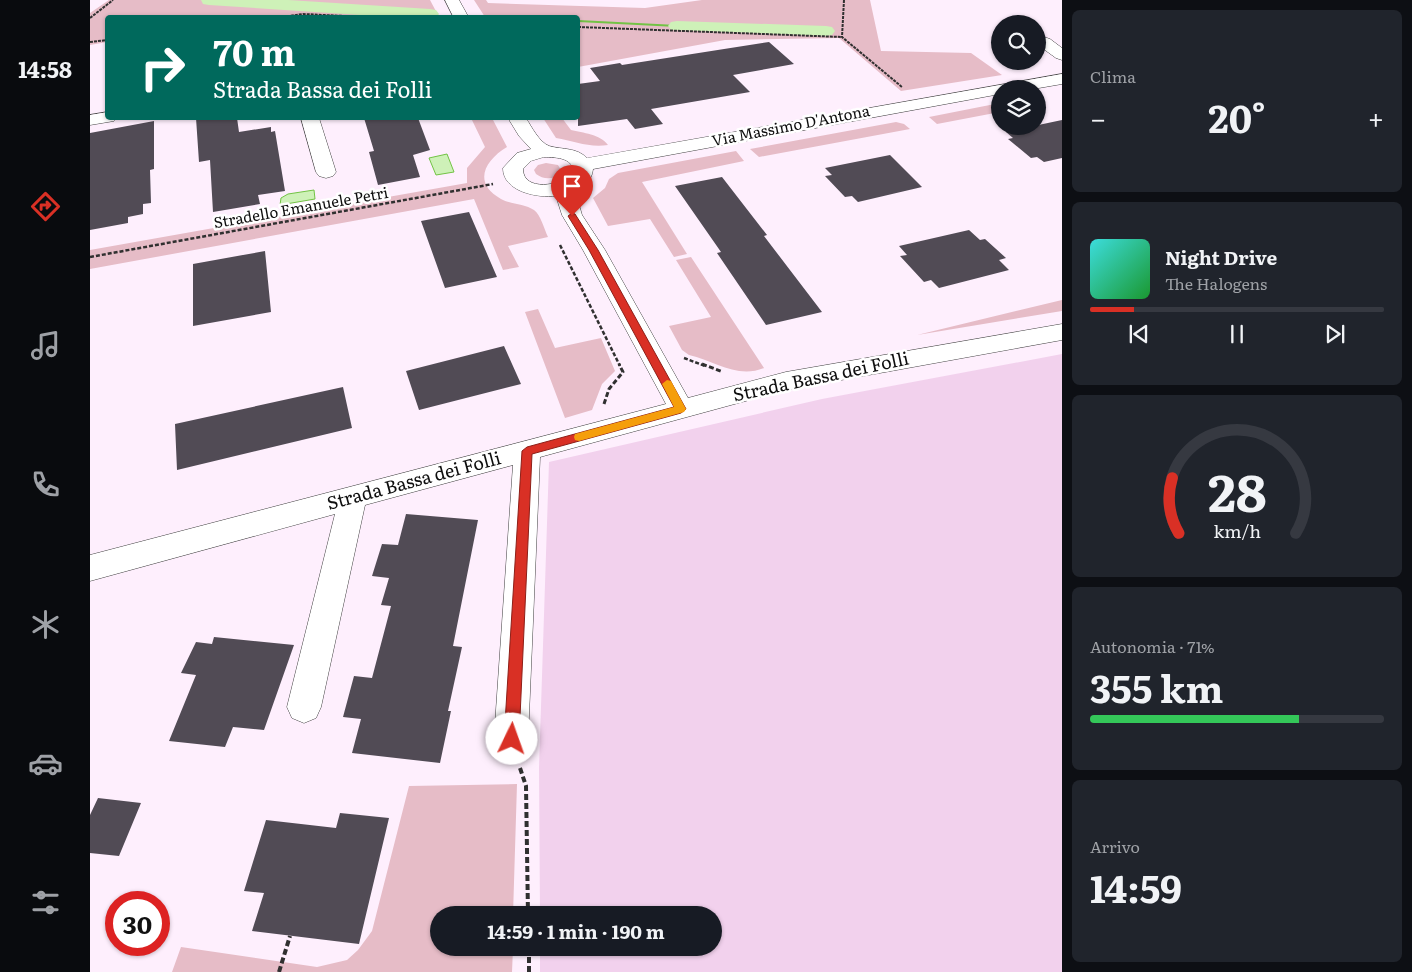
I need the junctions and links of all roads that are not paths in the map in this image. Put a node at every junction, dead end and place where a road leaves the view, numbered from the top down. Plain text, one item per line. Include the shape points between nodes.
1 (452, 0) edge
2 (460, 15) edge
3 (1046, 43) edge
4 (1062, 55) edge
5 (1062, 79) edge
6 (1046, 82) edge
7 (991, 91) edge
8 (105, 118) edge
9 (90, 120) edge
10 (311, 120) edge
11 (518, 120) edge
12 (543, 151) junction
13 (583, 165) junction
14 (326, 172) dead end
15 (564, 189) junction
16 (1062, 332) edge
17 (681, 409) junction
18 (527, 451) junction
19 (353, 498) junction
20 (90, 568) edge
21 (304, 706) dead end
22 (512, 739) road end

1 - 2 street
3 - 4 street
5 - 6 street, Via Massimo D'Antona
7 - 13 street, Via Massimo D'Antona
8 - 9 street
10 - 14 street
11 - 12 street
12 - 13 street via 563,152
12 - 15 street via 517,162 513,174 523,185 542,191
13 - 15 street via 583,176 573,186
15 - 17 street via 572,216
16 - 17 street, Strada Bassa dei Folli via 786,381
17 - 18 street, Strada Bassa dei Folli
18 - 19 street, Strada Bassa dei Folli
18 - 22 street
19 - 20 street, Strada Bassa dei Folli
19 - 21 street

